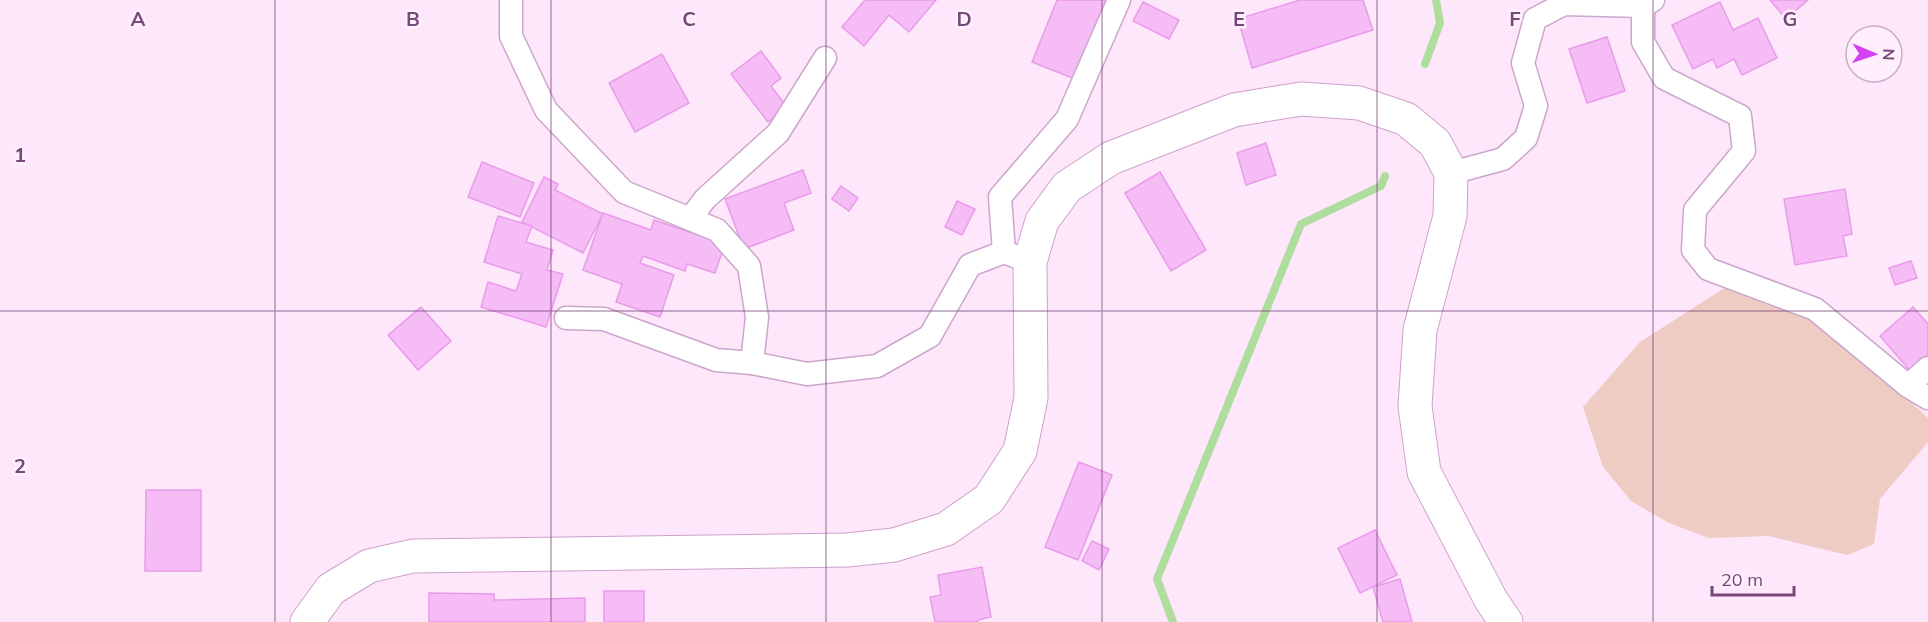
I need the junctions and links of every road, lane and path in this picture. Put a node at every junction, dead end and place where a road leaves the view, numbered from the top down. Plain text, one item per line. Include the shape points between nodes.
1 (511, 0) edge
2 (1119, 0) edge
3 (1648, 3) edge
4 (1545, 7) edge
5 (825, 58) dead end
6 (1451, 172) junction
7 (690, 219) junction
8 (1017, 257) junction
9 (566, 318) dead end
10 (752, 363) junction
11 (1928, 368) edge
12 (1908, 386) junction
13 (1928, 398) edge
14 (307, 622) edge
15 (1506, 622) edge

1 - 7 street via 511,36 546,110 624,192
2 - 8 street via 1067,119 1000,197
3 - 4 street
3 - 12 street via 1642,42 1664,78 1740,116 1744,151 1695,210 1693,250 1708,269 1815,309
4 - 6 street via 1535,19 1523,63 1536,106 1526,138 1503,159
5 - 7 street via 778,133 705,199
6 - 8 main road via 1435,143 1406,119 1359,103 1301,99 1234,110 1111,159 1067,187
6 - 15 main road via 1450,216 1420,330 1415,406 1424,472
7 - 10 street via 717,230 749,266 757,317
8 - 10 street via 970,265 930,336 877,366 807,374
8 - 14 main road via 1030,398 1020,452 989,499 946,529 894,545 847,550 413,556 369,566 331,589
9 - 10 street via 604,319 716,360
11 - 12 street
12 - 13 street

